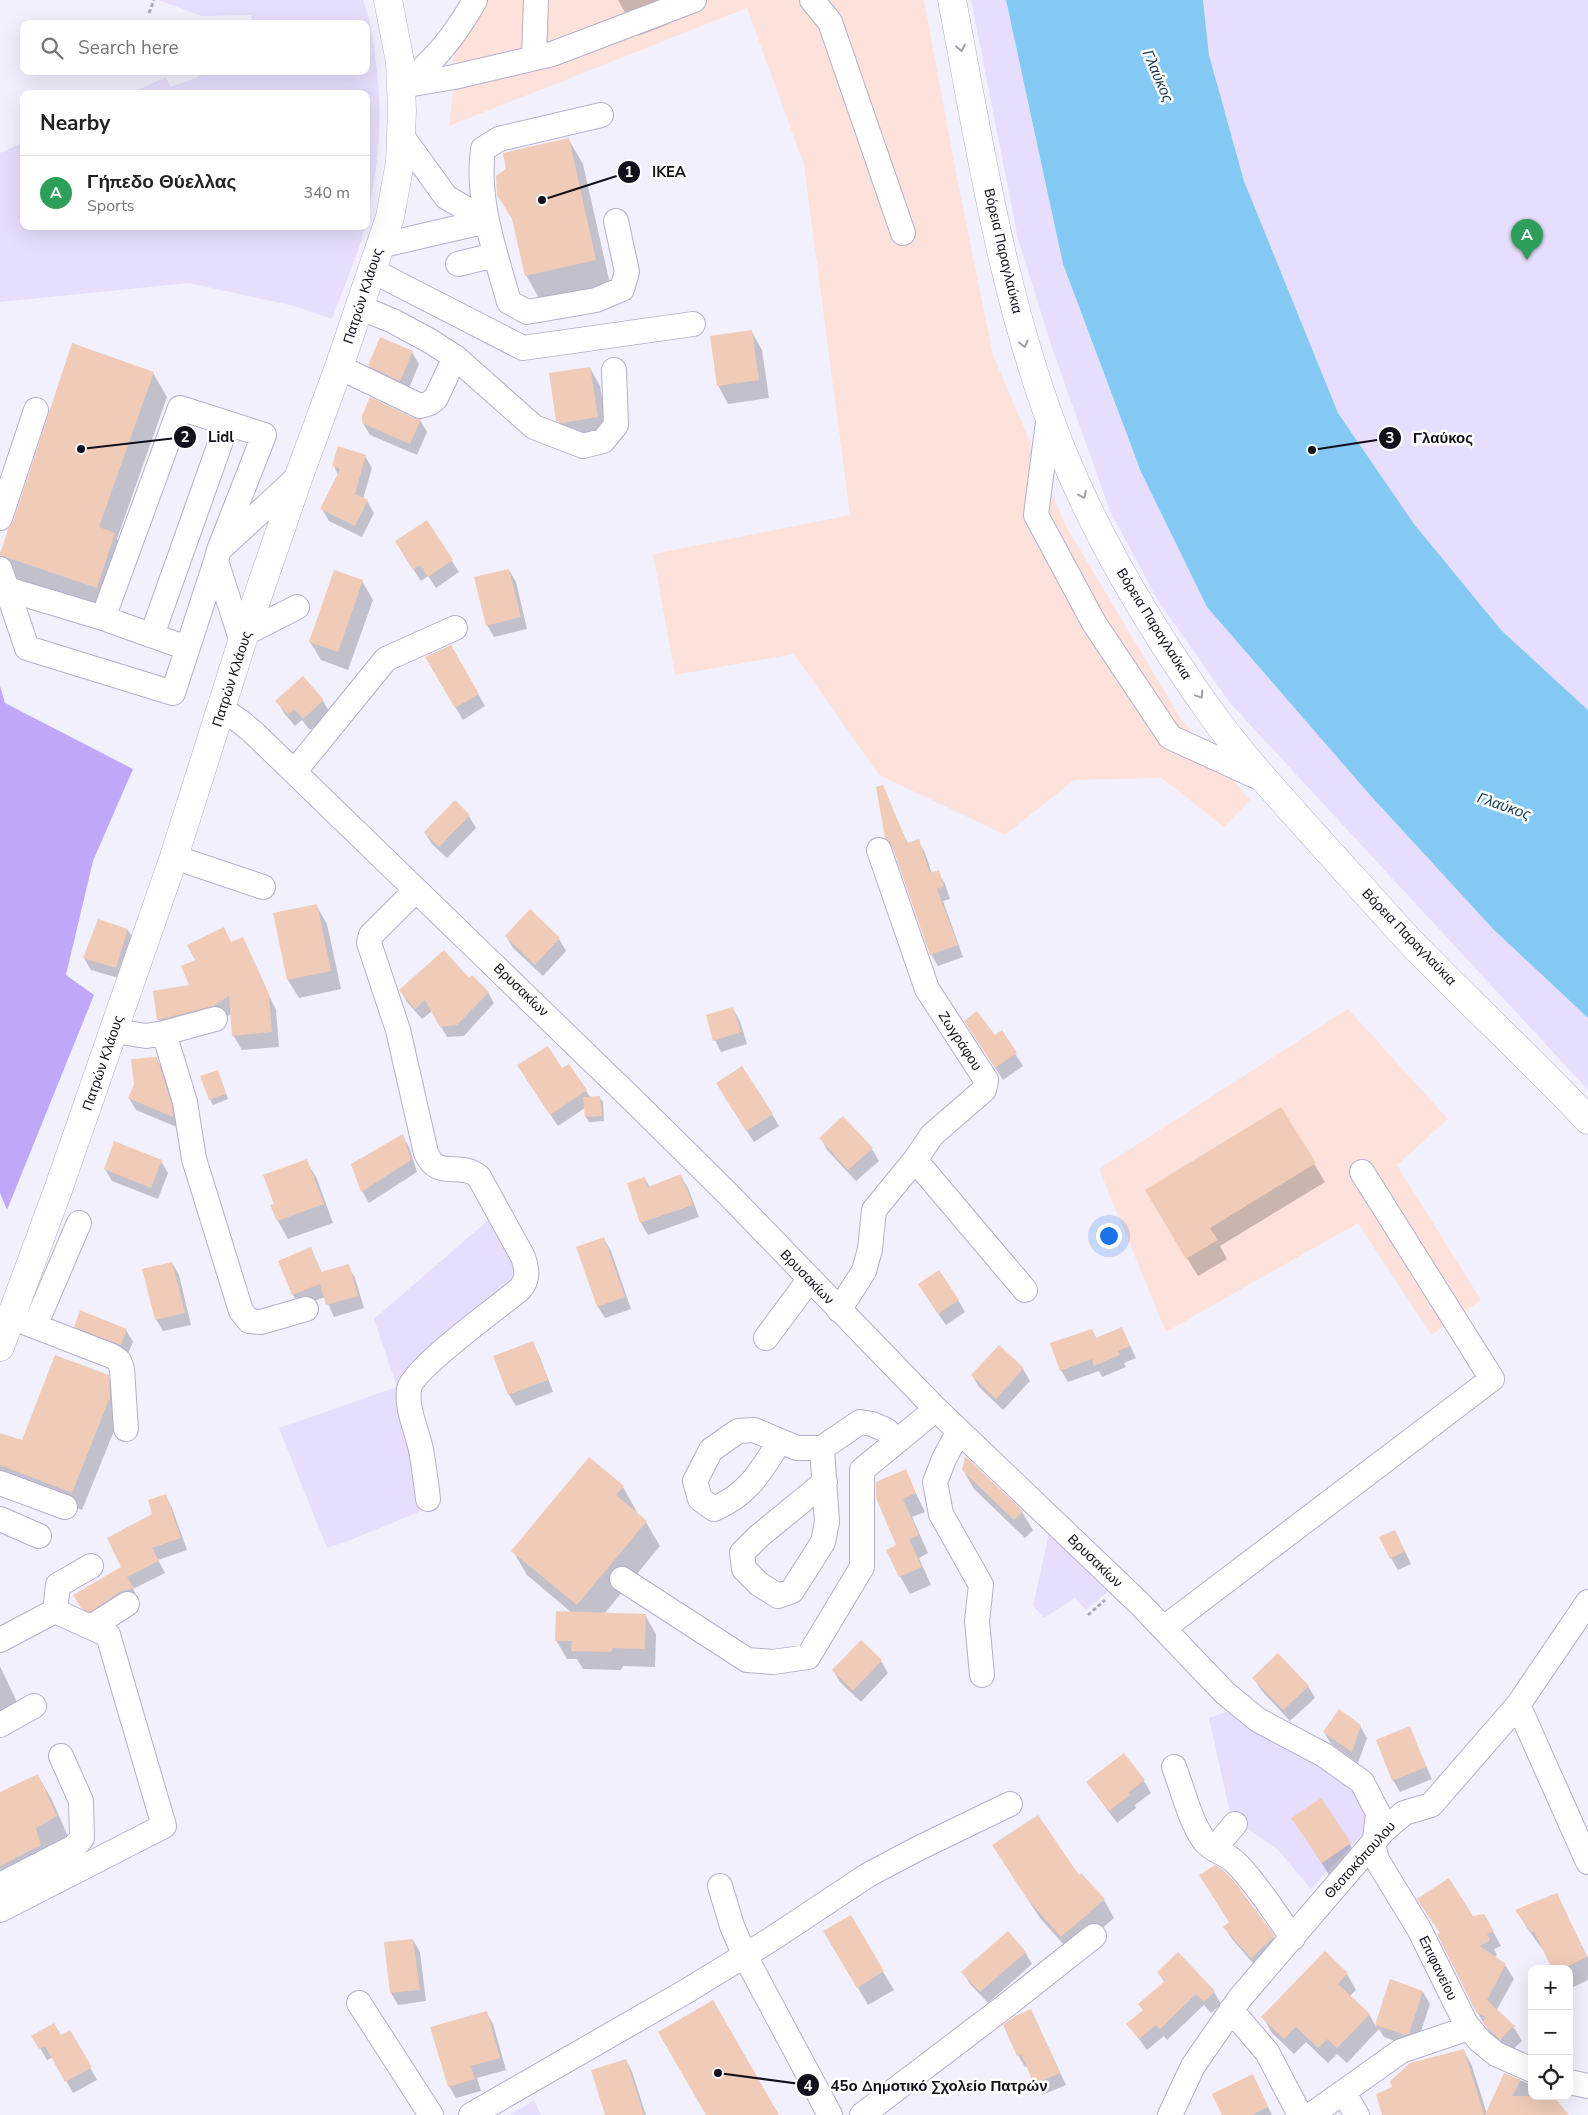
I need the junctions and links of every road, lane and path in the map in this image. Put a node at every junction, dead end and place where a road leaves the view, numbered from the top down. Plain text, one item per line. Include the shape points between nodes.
1 (154, 0) edge
2 (388, 0) edge
3 (536, 0) edge
4 (694, 0) edge
5 (812, 0) edge
6 (952, 0) edge
7 (465, 7) edge
8 (149, 13) dead end
9 (534, 58) junction
10 (401, 86) junction
11 (602, 115) dead end
12 (402, 136) junction
13 (446, 197) junction
14 (487, 221) junction
15 (616, 221) dead end
16 (432, 233) junction
17 (903, 233) dead end
18 (495, 255) junction
19 (375, 258) junction
20 (458, 264) dead end
21 (359, 306) junction
22 (693, 324) dead end
23 (455, 357) junction
24 (339, 367) junction
25 (614, 370) dead end
26 (36, 410) dead end
27 (1049, 414) junction
28 (227, 424) junction
29 (299, 476) junction
30 (0, 518) edge
31 (217, 556) junction
32 (3, 579) edge
33 (297, 607) dead end
34 (103, 618) junction
35 (455, 628) dead end
36 (152, 635) junction
37 (244, 638) junction
38 (188, 648) junction
39 (222, 709) junction
40 (294, 772) junction
41 (1266, 781) junction
42 (879, 850) dead end
43 (174, 857) junction
44 (264, 887) dead end
45 (416, 890) junction
46 (215, 1019) dead end
47 (114, 1031) junction
48 (164, 1033) junction
49 (1588, 1120) edge
50 (915, 1160) junction
51 (1362, 1172) dead end
52 (79, 1223) dead end
53 (810, 1280) junction
54 (1026, 1290) dead end
55 (306, 1309) dead end
56 (839, 1310) junction
57 (23, 1322) junction
58 (766, 1338) dead end
59 (0, 1347) edge
60 (936, 1409) junction
61 (126, 1428) dead end
62 (959, 1431) junction
63 (780, 1441) dead end
64 (897, 1441) junction
65 (822, 1448) junction
66 (825, 1482) junction
67 (0, 1483) edge
68 (428, 1499) dead end
69 (65, 1507) dead end
70 (0, 1520) edge
71 (39, 1536) dead end
72 (91, 1566) dead end
73 (622, 1580) dead end
74 (1588, 1602) edge
75 (127, 1604) dead end
76 (55, 1611) junction
77 (91, 1627) junction
78 (1164, 1628) junction
79 (0, 1640) edge
80 (982, 1675) dead end
81 (1518, 1705) junction
82 (34, 1706) dead end
83 (0, 1724) edge
84 (61, 1756) dead end
85 (1174, 1767) dead end
86 (1010, 1804) dead end
87 (1235, 1824) dead end
88 (1375, 1840) junction
89 (1214, 1850) junction
90 (1588, 1862) edge
91 (0, 1885) edge
92 (720, 1886) dead end
93 (0, 1910) edge
94 (1094, 1936) dead end
95 (1293, 1938) junction
96 (745, 1956) junction
97 (359, 2004) dead end
98 (1231, 2010) junction
99 (1469, 2028) junction
100 (1528, 2068) edge
101 (1573, 2083) edge
102 (1588, 2086) edge
103 (1343, 2092) junction
104 (431, 2115) edge
105 (471, 2115) edge
106 (830, 2115) edge
107 (862, 2115) edge
108 (1170, 2115) edge
109 (1300, 2115) edge
110 (1311, 2115) edge
111 (1356, 2115) edge

1 - 8 path
2 - 10 main road, Πατρών Κλάους via 400,62
3 - 9 street
4 - 9 street
5 - 17 street via 830,22
6 -> 27 main road, Βόρεια Παραγλαύκια via 1006,269 1026,352
7 - 10 street via 430,62
9 - 10 street
10 - 12 main road, Πατρών Κλάους
11 - 14 street via 499,139 483,148 481,169
12 - 13 street
12 - 19 main road, Πατρών Κλάους via 393,201
13 - 14 street
13 - 16 street
14 - 16 street
14 - 18 street
15 - 18 street via 627,272 622,289 596,300 527,312 509,302
16 - 19 street
18 - 20 street
19 - 21 main road, Πατρών Κλάους
19 - 22 street via 523,348
21 - 23 street via 392,320
21 - 24 main road, Πατρών Κλάους
23 - 24 street via 436,398 420,406
23 - 25 street via 534,427 583,446 603,441 616,425
24 - 29 main road, Πατρών Κλάους
26 - 30 street
27 -> 41 main road, Βόρεια Παραγλαύκια via 1063,452 1114,561 1214,716
27 - 41 street via 1036,515 1094,622 1170,737
28 - 31 street via 264,435
28 - 34 street via 180,408
28 - 36 street
29 - 31 street
29 - 37 main road, Πατρών Κλάους
31 - 37 street
31 - 38 street
32 - 34 street
32 - 38 street via 27,648 173,693
33 - 37 street
34 - 36 street
35 - 40 street via 386,659
36 - 38 street
37 - 39 main road, Πατρών Κλάους
39 - 40 street, Βρυσακίων via 242,723
39 - 43 main road, Πατρών Κλάους
40 - 45 street, Βρυσακίων
41 - 49 main road, Βόρεια Παραγλαύκια via 1407,938
42 - 50 street, Ζωγράφου via 926,989 986,1080 984,1090 932,1135
43 - 44 street
43 - 47 main road, Πατρών Κλάους
45 - 53 street, Βρυσακίων via 728,1194
45 - 68 street via 371,935 369,944 398,1030 426,1153 438,1168 468,1170 479,1177 527,1271 520,1289 436,1357 410,1385 409,1403
46 - 48 street
47 - 48 street via 146,1036
47 - 57 main road, Πατρών Κλάους
48 - 55 street via 185,1102 194,1159 241,1311 249,1321 261,1322
50 - 54 street
50 - 56 street, Ζωγράφου via 874,1210 864,1271
51 - 78 street via 1492,1379
52 - 57 street
53 - 56 street, Βρυσακίων
53 - 58 street
56 - 60 street, Βρυσακίων
57 - 59 main road, Πατρών Κλάους
57 - 61 street via 119,1361
60 - 62 street, Βρυσακίων
60 - 64 street
62 - 78 street, Βρυσακίων
62 - 80 street via 935,1482 941,1514 980,1585 977,1621
63 - 65 street via 797,1448
64 - 65 street via 886,1430 860,1422
64 - 73 street via 862,1470 862,1567 808,1657 773,1662 747,1660
65 - 66 street
66 - 66 street via 827,1522 823,1542 792,1591 778,1596 744,1569 742,1553
67 - 69 street
70 - 71 street
72 - 76 street via 58,1585
74 - 81 street, Θεοτοκόπουλου
75 - 77 street
76 - 77 street
76 - 79 street
77 - 93 street via 108,1635 164,1826
78 - 88 street, Βρυσακίων via 1245,1711 1324,1755 1362,1782 1378,1809
81 - 88 street, Θεοτοκόπουλου via 1431,1805 1404,1813
81 - 90 street
82 - 83 street
84 - 91 street via 81,1801 82,1838 74,1848
85 - 89 street via 1196,1826
86 - 96 street via 868,1875
87 - 89 street
88 - 95 street, Θεοτοκόπουλου
88 - 99 street, Επιφανείου via 1377,1860 1419,1929
89 - 95 street via 1231,1858 1243,1870
92 - 96 street
94 - 107 street
95 - 98 street, Θεοτοκόπουλου
96 - 105 street
96 - 106 street
97 - 104 street
98 - 108 street, Θεοτοκόπουλου via 1193,2066
98 - 109 street via 1267,2052
99 - 100 street, Επιφανείου via 1496,2054
99 - 103 street via 1401,2051
101 - 102 street
103 - 110 street
103 - 111 street

